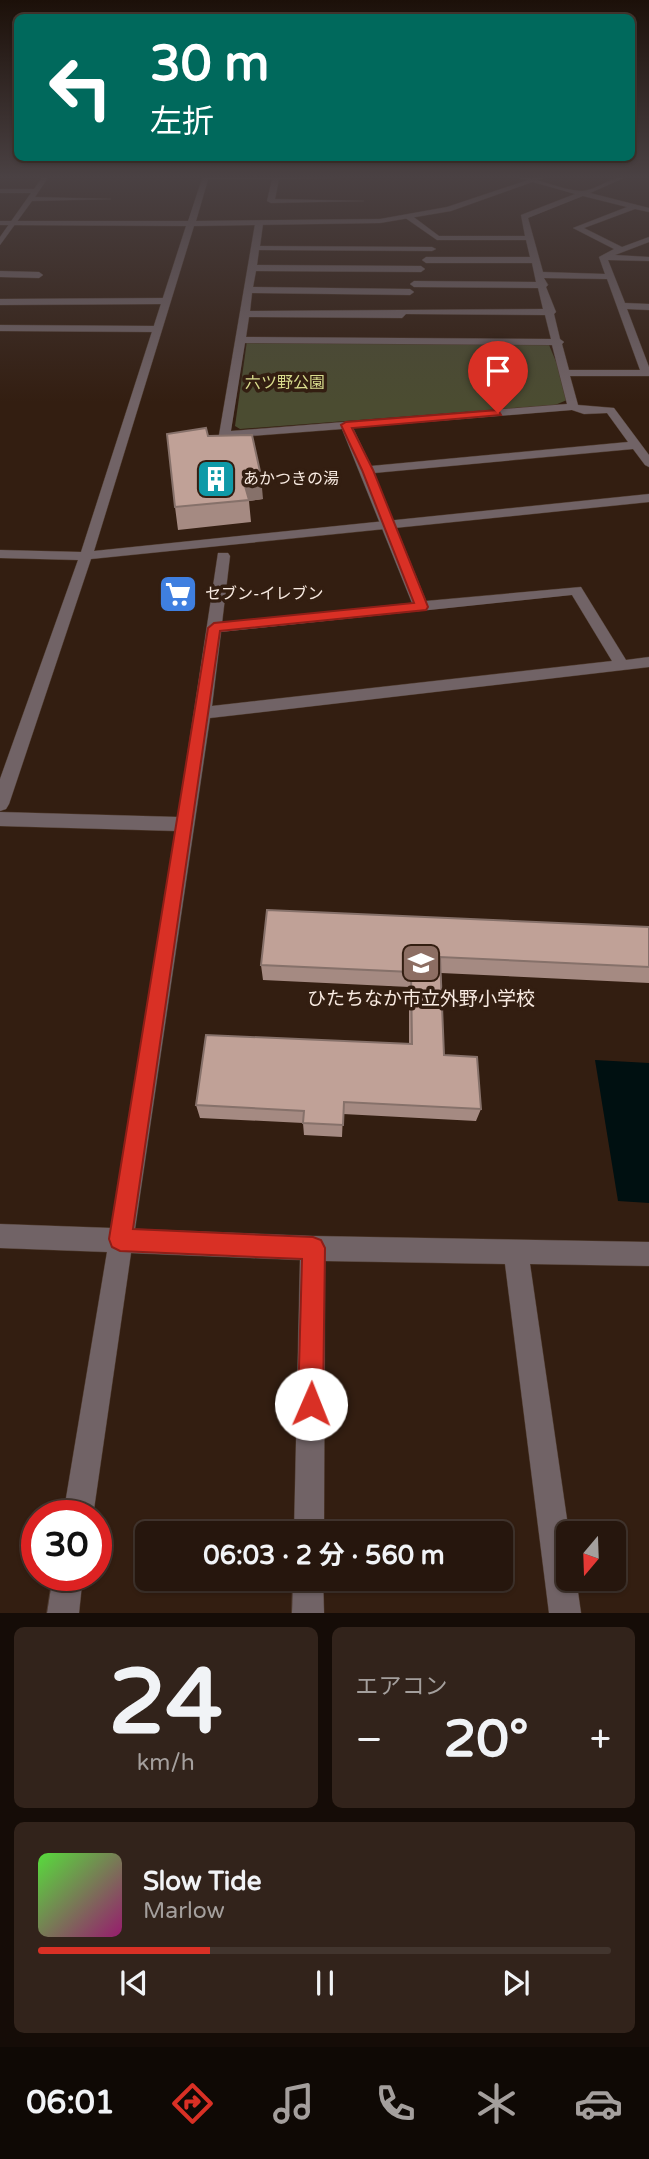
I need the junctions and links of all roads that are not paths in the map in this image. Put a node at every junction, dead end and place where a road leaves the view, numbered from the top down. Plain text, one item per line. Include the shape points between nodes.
1 (181, 251) edge
2 (255, 251) edge
3 (431, 251) edge
4 (535, 251) edge
5 (614, 251) edge
6 (603, 257) junction
7 (649, 259) edge
8 (537, 260) junction
9 (424, 265) junction
10 (252, 268) junction
11 (0, 274) edge
12 (39, 275) dead end
13 (611, 277) junction
14 (543, 280) junction
15 (412, 288) junction
16 (248, 290) junction
17 (165, 301) junction
18 (0, 302) edge
19 (623, 306) junction
20 (649, 307) edge
21 (551, 312) junction
22 (402, 313) junction
23 (244, 314) junction
24 (0, 328) edge
25 (156, 329) junction
26 (240, 340) junction
27 (393, 341) junction
28 (559, 342) junction
29 (566, 373) junction
30 (648, 373) edge
31 (573, 407) junction
32 (346, 425) junction
33 (636, 445) junction
34 (649, 463) edge
35 (367, 470) junction
36 (649, 498) edge
37 (388, 523) junction
38 (0, 554) edge
39 (86, 556) junction
40 (223, 556) dead end
41 (421, 607) junction
42 (214, 628) junction
43 (649, 662) edge
44 (622, 665) junction
45 (203, 713) junction
46 (0, 804) edge
47 (0, 819) edge
48 (185, 824) junction
49 (0, 1236) edge
50 (120, 1239) junction
51 (313, 1248) junction
52 (516, 1251) junction
53 (649, 1254) edge
54 (80, 1500) edge
55 (309, 1521) edge
56 (65, 1591) edge
57 (308, 1591) edge
58 (62, 1613) edge
59 (308, 1613) edge
60 (565, 1613) edge

1 - 17 street
2 - 10 street
3 - 9 street
4 - 8 street
5 - 6 street
6 - 7 street
6 - 13 street
8 - 9 street
8 - 14 street
9 - 10 street
9 - 15 street
10 - 16 street
11 - 12 street
13 - 14 street
13 - 19 street
14 - 15 street
14 - 21 street
15 - 16 street
15 - 22 street
16 - 23 street
17 - 18 street
17 - 25 street
19 - 20 street
19 - 30 street
21 - 22 street
21 - 28 street
22 - 23 street
22 - 27 street
23 - 26 street
24 - 25 street
25 - 39 street
26 - 27 street
26 - 32 street via 225,435
27 - 28 street
28 - 29 street
29 - 30 street
29 - 31 street
31 - 32 street
31 - 33 street via 610,410
32 - 35 street
33 - 34 street
33 - 35 street
35 - 37 street
36 - 37 street
37 - 39 street
37 - 41 street
38 - 39 street
39 - 46 street
40 - 42 street
41 - 42 street
41 - 44 street via 576,590
42 - 45 street
43 - 44 street
44 - 45 street
45 - 48 street
47 - 48 street
48 - 50 street
49 - 50 street
50 - 51 street
50 - 54 street
51 - 52 street
51 - 55 street
52 - 53 street
52 - 60 street
56 - 58 street
57 - 59 street

